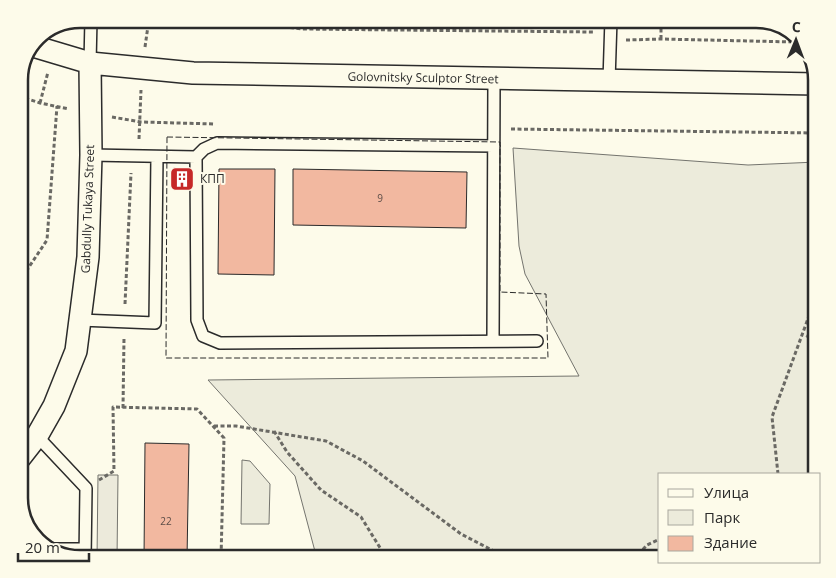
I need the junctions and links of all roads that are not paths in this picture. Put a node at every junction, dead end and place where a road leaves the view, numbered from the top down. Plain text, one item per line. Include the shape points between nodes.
1 (91, 28) edge
2 (611, 28) edge
3 (39, 48) edge
4 (90, 64) junction
5 (494, 79) junction
6 (609, 81) junction
7 (808, 84) edge
8 (494, 146) junction
9 (91, 155) junction
10 (196, 156) junction
11 (157, 157) junction
12 (80, 320) junction
13 (494, 341) junction
14 (537, 341) dead end
15 (37, 436) junction
16 (28, 448) edge
17 (85, 550) edge

1 - 4 lane
2 - 6 lane
3 - 4 street, Golovnitsky Sculptor Street
4 - 5 street, Golovnitsky Sculptor Street via 193,73
4 - 9 street, Gabdully Tukaya Street
5 - 6 street, Golovnitsky Sculptor Street
5 - 8 lane
6 - 7 street, Golovnitsky Sculptor Street
8 - 10 lane via 217,143
8 - 13 lane
9 - 11 lane
9 - 12 street, Gabdully Tukaya Street via 88,257
10 - 11 lane
10 - 13 lane via 197,320 203,336 220,342
11 - 12 lane via 155,323
12 - 15 street, Gabdully Tukaya Street via 76,351 54,406
13 - 14 lane
15 - 16 street, Gabdully Tukaya Street
15 - 17 lane via 86,488

